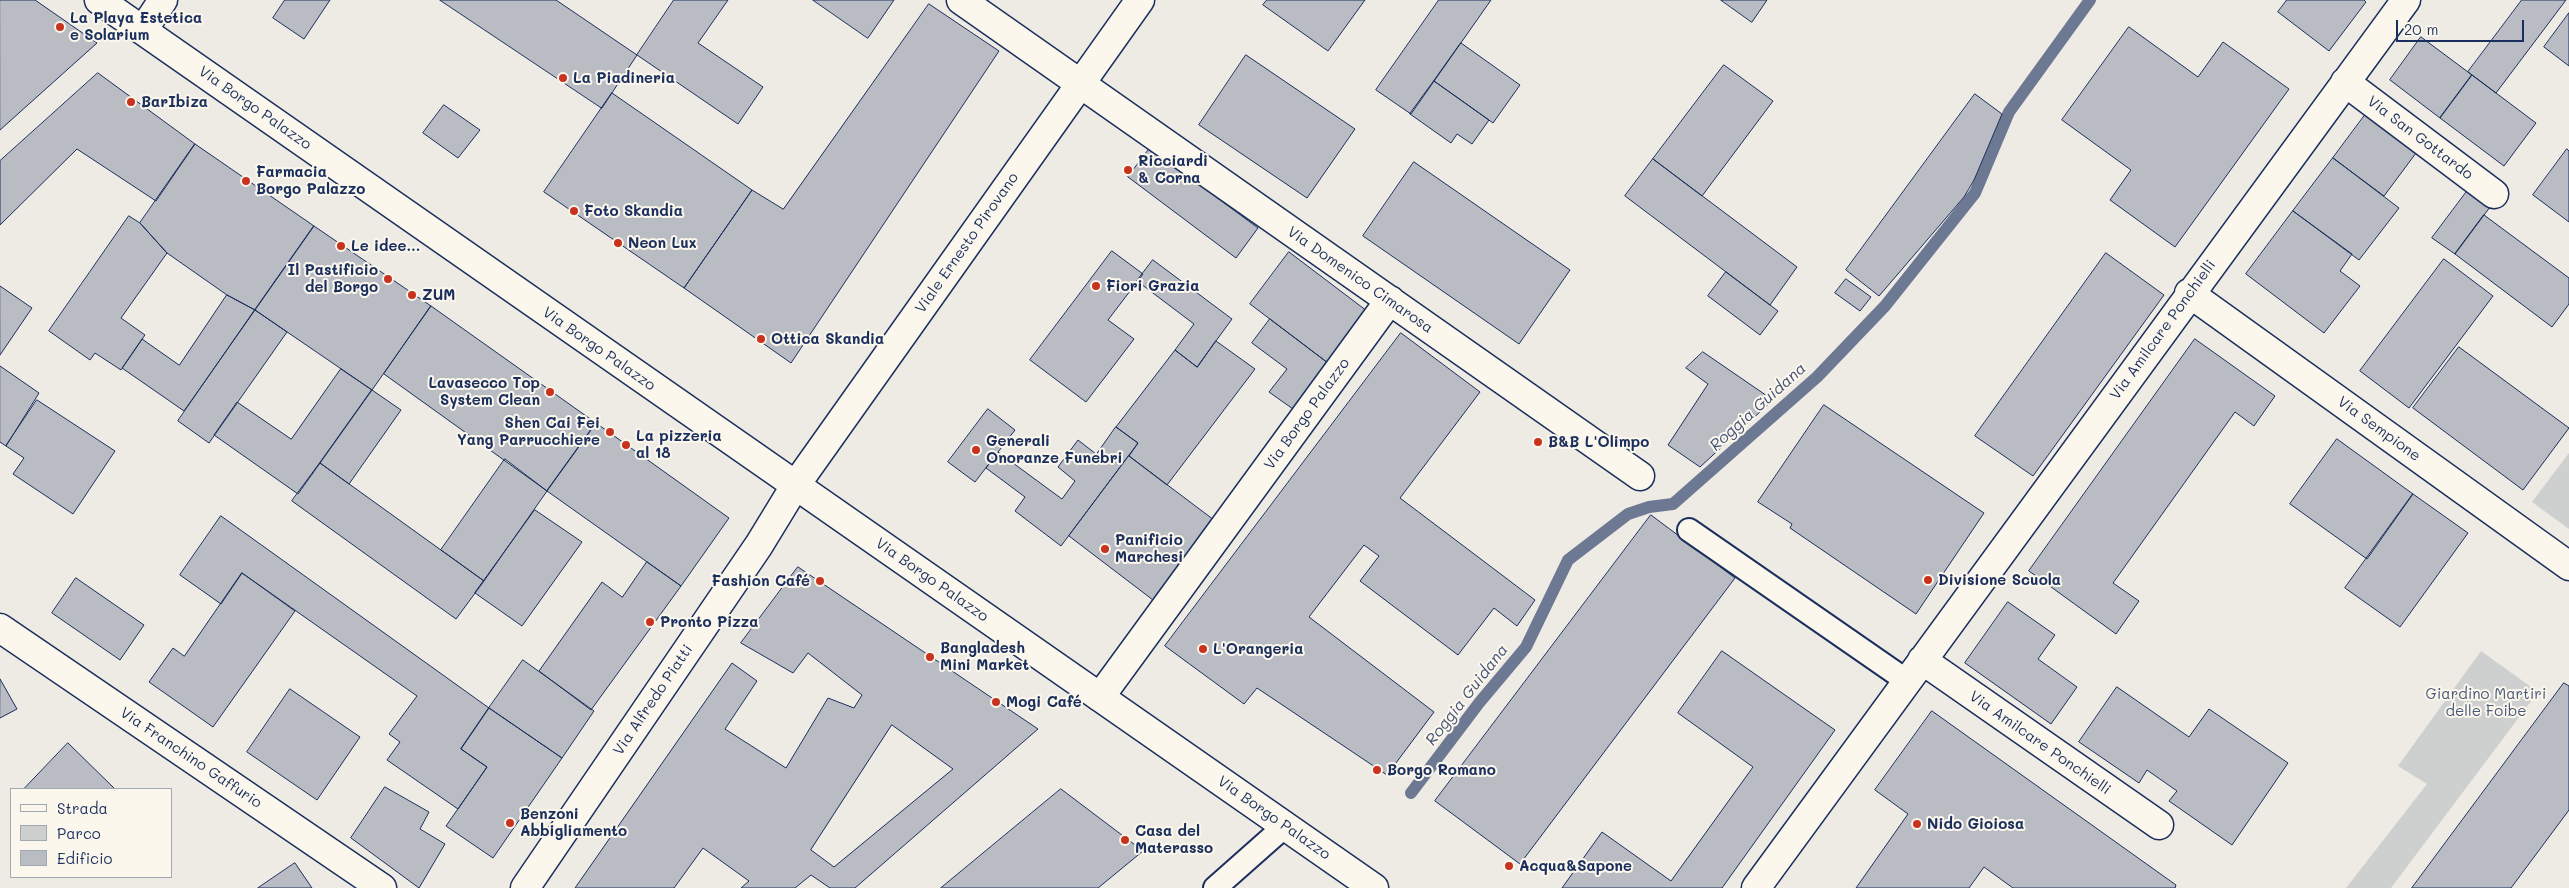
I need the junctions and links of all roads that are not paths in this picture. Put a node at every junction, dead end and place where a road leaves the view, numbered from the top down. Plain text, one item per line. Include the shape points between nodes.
1 (99, 0) edge
2 (163, 0) edge
3 (961, 0) edge
4 (1140, 0) edge
5 (2406, 0) edge
6 (143, 30) junction
7 (2345, 82) junction
8 (1081, 84) junction
9 (2494, 194) dead end
10 (2189, 293) junction
11 (1390, 300) junction
12 (1640, 476) dead end
13 (795, 486) junction
14 (1689, 530) dead end
15 (2569, 566) edge
16 (0, 628) edge
17 (1914, 670) junction
18 (1100, 697) junction
19 (2159, 825) dead end
20 (1285, 826) junction
21 (382, 888) edge
22 (525, 888) edge
23 (1216, 888) edge
24 (1374, 888) edge
25 (1756, 888) edge

1 - 6 street, Via Borgo Palazzo
2 - 6 street
3 - 8 street, Via Domenico Cimarosa
4 - 8 street, Viale Ernesto Pirovano
5 - 7 street, Via Amilcare Ponchielli
6 - 13 street, Via Borgo Palazzo
7 - 9 street, Via San Gottardo
7 - 10 street, Via Amilcare Ponchielli
8 - 11 street, Via Domenico Cimarosa
8 - 13 street, Viale Ernesto Pirovano
10 - 15 street, Via Sempione
10 - 17 street, Via Amilcare Ponchielli
11 - 12 street, Via Domenico Cimarosa
11 - 18 street, Via Borgo Palazzo
13 - 18 street, Via Borgo Palazzo
13 - 22 street, Via Alfredo Piatti via 759,545
14 - 17 lane
16 - 21 street, Via Franchino Gaffurio
17 - 19 street, Via Amilcare Ponchielli
17 - 25 street, Via Amilcare Ponchielli
18 - 20 street, Via Borgo Palazzo
20 - 23 lane
20 - 24 street, Via Borgo Palazzo

